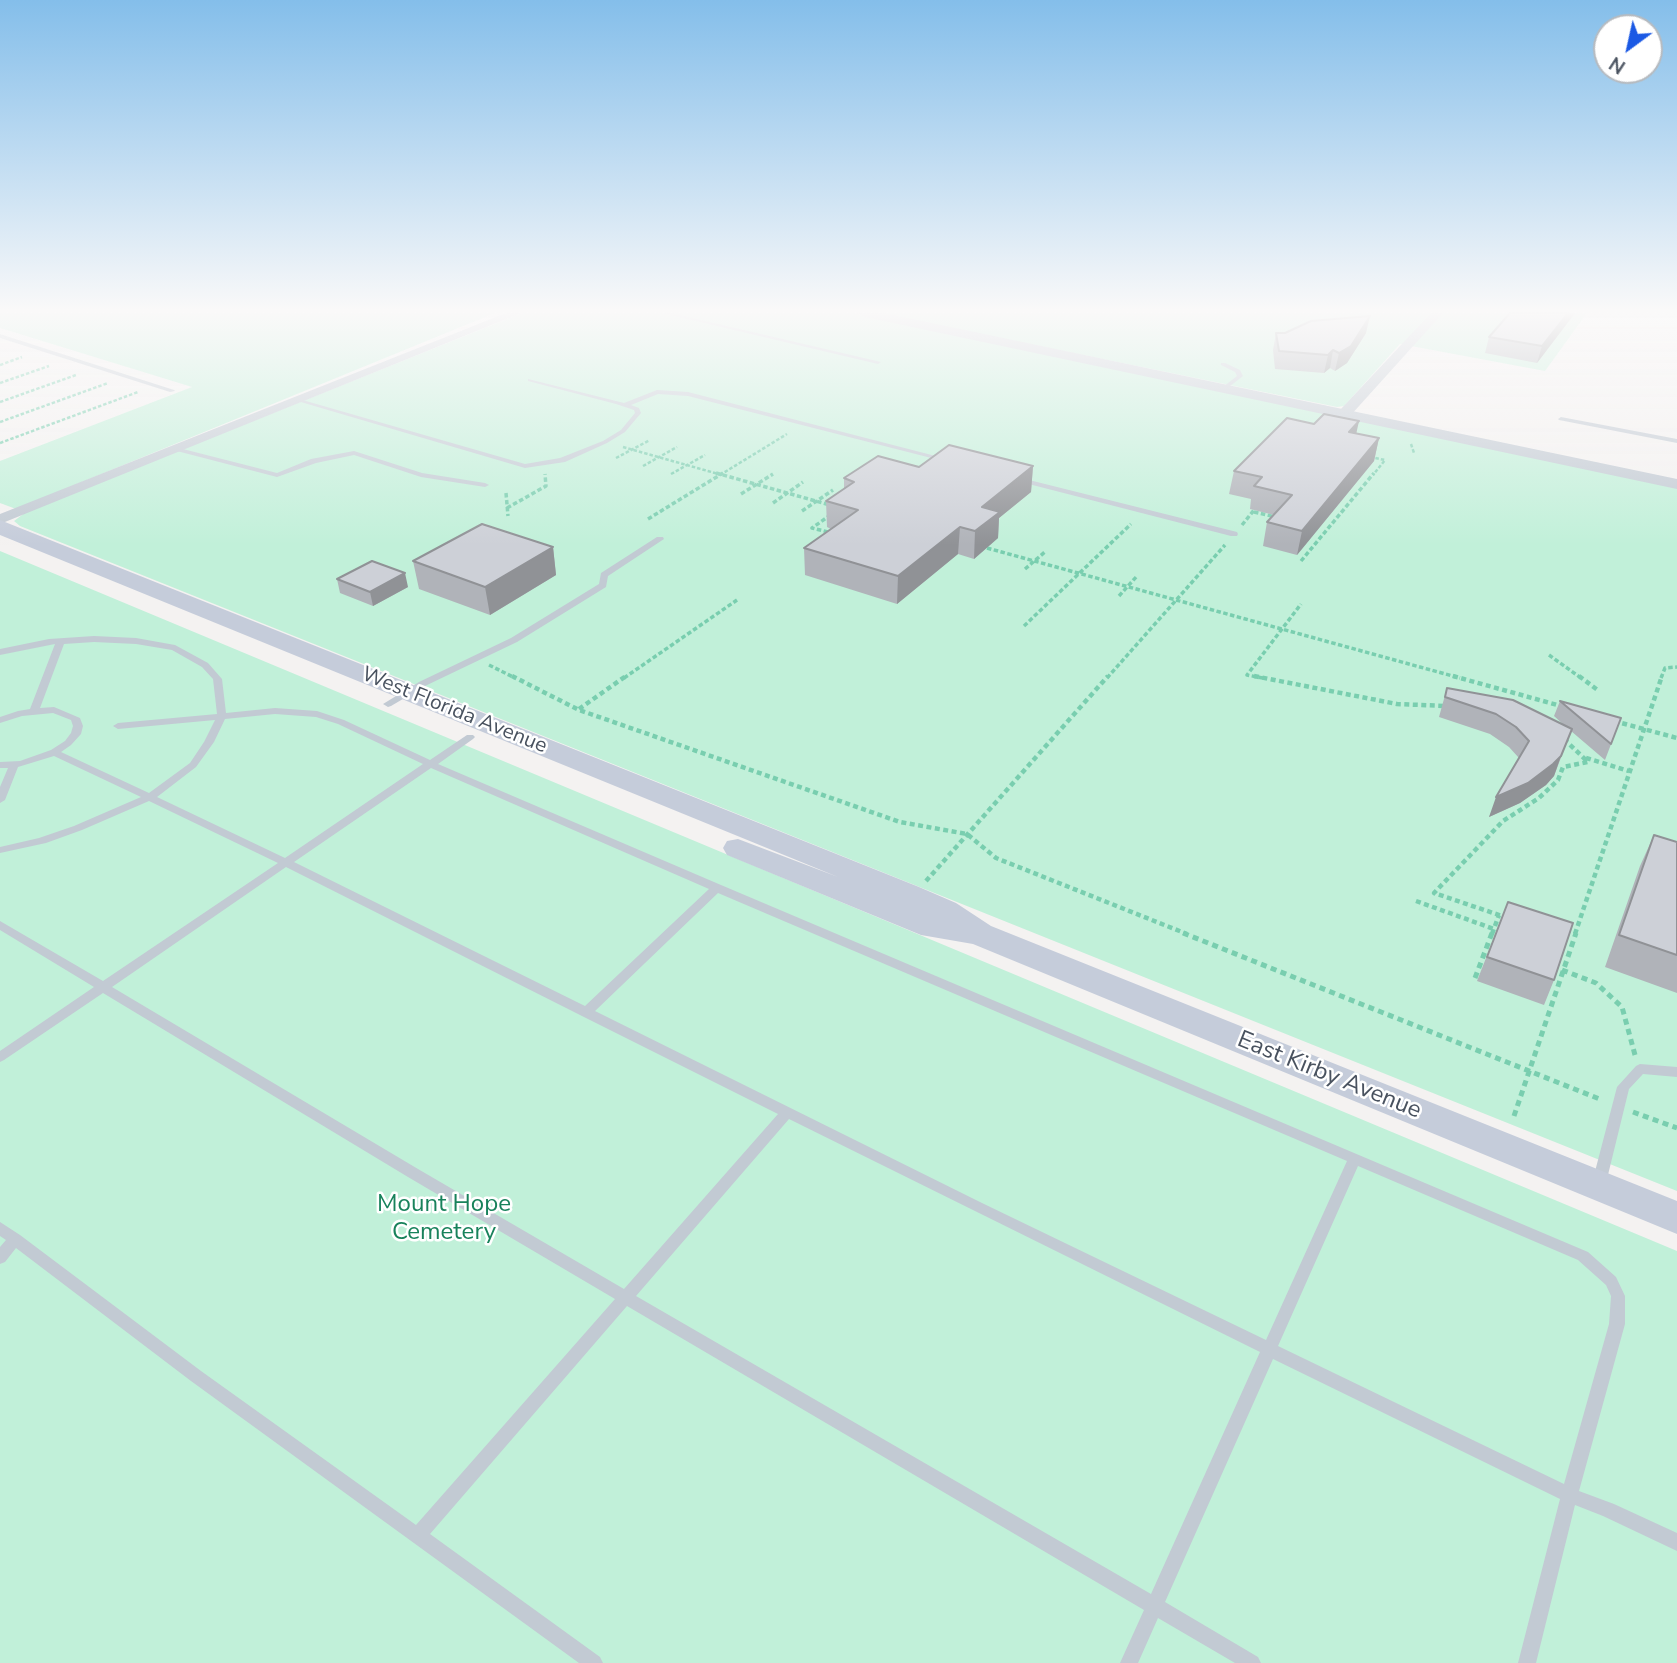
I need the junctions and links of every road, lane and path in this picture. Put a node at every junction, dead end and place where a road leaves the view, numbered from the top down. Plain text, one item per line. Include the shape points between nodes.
1 (32, 391) edge
2 (87, 391) edge
3 (143, 391) edge
4 (321, 391) edge
5 (570, 391) edge
6 (1238, 391) edge
7 (1366, 391) edge
8 (297, 400) junction
9 (0, 402) edge
10 (625, 405) junction
11 (1345, 413) junction
12 (1562, 419) dead end
13 (0, 422) edge
14 (787, 434) dead end
15 (650, 440) dead end
16 (1677, 441) edge
17 (606, 442) junction
18 (0, 443) edge
19 (677, 447) dead end
20 (175, 449) junction
21 (632, 449) junction
22 (1359, 454) edge
23 (705, 455) dead end
24 (660, 457) junction
25 (616, 458) dead end
26 (960, 463) edge
27 (687, 465) junction
28 (643, 466) dead end
29 (544, 470) dead end
30 (671, 474) dead end
31 (721, 474) junction
32 (773, 474) dead end
33 (1013, 477) edge
34 (803, 482) dead end
35 (756, 484) junction
36 (1677, 484) edge
37 (485, 485) dead end
38 (833, 490) dead end
39 (787, 492) junction
40 (506, 493) dead end
41 (741, 494) dead end
42 (817, 501) junction
43 (773, 503) dead end
44 (507, 508) junction
45 (841, 508) edge
46 (802, 511) dead end
47 (831, 514) edge
48 (508, 516) dead end
49 (1326, 517) edge
50 (0, 519) edge
51 (648, 519) dead end
52 (1336, 519) junction
53 (1287, 520) edge
54 (1131, 524) dead end
55 (0, 527) edge
56 (828, 533) edge
57 (1234, 534) junction
58 (660, 539) dead end
59 (0, 543) edge
60 (987, 548) dead end
61 (1046, 551) dead end
62 (1035, 561) junction
63 (1301, 561) dead end
64 (1025, 569) dead end
65 (1079, 573) junction
66 (1137, 576) dead end
67 (1127, 587) junction
68 (1119, 596) dead end
69 (737, 600) dead end
70 (1175, 600) junction
71 (1301, 604) dead end
72 (1024, 626) dead end
73 (1281, 630) junction
74 (61, 641) junction
75 (0, 652) edge
76 (1549, 655) dead end
77 (476, 659) junction
78 (1677, 667) edge
79 (1599, 691) dead end
80 (398, 698) junction
81 (1453, 707) edge
82 (1565, 708) edge
83 (579, 710) junction
84 (34, 711) junction
85 (222, 715) junction
86 (1604, 718) edge
87 (0, 720) edge
88 (118, 726) dead end
89 (1644, 729) junction
90 (1554, 730) edge
91 (470, 737) junction
92 (1677, 738) edge
93 (54, 752) junction
94 (1584, 758) junction
95 (14, 764) junction
96 (430, 764) junction
97 (0, 765) edge
98 (1629, 771) junction
99 (150, 797) junction
100 (0, 800) edge
101 (967, 834) junction
102 (0, 850) edge
103 (285, 862) junction
104 (717, 888) junction
105 (909, 896) junction
106 (1416, 901) dead end
107 (1499, 915) junction
108 (1510, 919) edge
109 (0, 925) edge
110 (1494, 929) junction
111 (1562, 970) junction
112 (1475, 978) dead end
113 (102, 986) junction
114 (586, 1013) junction
115 (0, 1057) edge
116 (1640, 1069) junction
117 (1677, 1072) edge
118 (1528, 1073) junction
119 (1618, 1106) junction
120 (787, 1112) junction
121 (1514, 1116) dead end
122 (1677, 1128) edge
123 (1355, 1158) junction
124 (1598, 1186) junction
125 (1677, 1218) edge
126 (0, 1228) edge
127 (15, 1239) junction
128 (0, 1258) edge
129 (626, 1297) junction
130 (1269, 1349) junction
131 (1569, 1495) junction
132 (418, 1535) junction
133 (1677, 1542) edge
134 (1154, 1606) junction
135 (594, 1663) edge
136 (1129, 1663) edge
137 (1252, 1663) edge
138 (1527, 1663) edge

1 - 9 path
2 - 13 path
3 - 18 path
4 - 8 street
5 - 10 lane
6 - 11 street
7 - 11 street
8 - 17 lane via 525,466 562,460
8 - 20 street
10 - 17 lane via 637,409 634,421
10 - 26 lane via 657,392 688,394
11 - 36 street
12 - 16 lane
14 - 31 path
15 - 21 path
17 - 21 path
19 - 24 path
20 - 37 lane via 277,475 354,453 421,475
20 - 50 street
21 - 24 path
21 - 25 path
22 - 52 path via 1385,460
23 - 27 path
24 - 27 path
24 - 28 path
27 - 30 path
27 - 31 path
29 - 44 path via 547,486
31 - 35 path
31 - 51 path
32 - 35 path
33 - 57 lane
34 - 39 path
35 - 39 path
35 - 41 path
38 - 42 path
39 - 42 path
39 - 43 path
40 - 44 path
42 - 45 path
42 - 46 path
44 - 48 path
47 - 56 path via 812,528
49 - 52 path
52 - 63 path
53 - 57 path via 1254,511
54 - 65 path
55 - 80 main road, West Florida Avenue
57 - 70 path
58 - 77 lane via 604,575 603,585
59 - 80 main road, West Florida Avenue
60 - 62 path
61 - 62 path
62 - 64 path
62 - 65 path
65 - 67 path
65 - 72 path
66 - 67 path
67 - 68 path
67 - 70 path
69 - 83 path
70 - 73 path
70 - 101 path
71 - 73 path
73 - 81 path via 1247,675 1397,704
73 - 82 path
74 - 75 lane
74 - 84 lane
74 - 85 lane via 162,644 194,657 217,679
76 - 79 path
77 - 80 lane
77 - 83 path
78 - 89 path via 1665,668
80 - 91 main road, West Florida Avenue
80 - 105 main road, West Florida Avenue
83 - 101 path via 900,822
84 - 87 lane
84 - 93 lane via 54,710 75,718 76,734
85 - 88 lane
85 - 96 lane via 286,710 317,714
85 - 99 lane via 193,765
86 - 89 path
89 - 92 path
89 - 98 path
90 - 94 path
91 - 96 lane
91 - 105 main road, West Florida Avenue
93 - 95 lane
93 - 99 lane
94 - 98 path
94 - 107 path via 1588,762 1563,767 1558,780 1539,798 1503,821 1434,893
95 - 97 lane
95 - 100 lane
96 - 103 lane
96 - 104 lane
98 - 111 path
99 - 102 lane via 42,841
99 - 103 lane
101 - 105 path
101 - 118 path via 996,858
103 - 113 lane
103 - 114 lane
104 - 114 lane
104 - 123 lane
105 - 124 main road, East Kirby Avenue via 932,928 980,934
106 - 110 path
107 - 108 path
107 - 110 path
109 - 113 lane
110 - 112 path
111 - 116 path via 1596,983 1622,1007
111 - 118 path
113 - 115 lane
113 - 129 lane
114 - 120 lane
116 - 117 lane
116 - 119 lane via 1623,1087
118 - 119 path
118 - 121 path
119 - 122 path
119 - 124 lane
120 - 129 lane
120 - 130 lane
123 - 130 lane
123 - 131 lane via 1583,1256 1611,1281 1618,1296 1617,1324
124 - 125 main road, East Kirby Avenue
126 - 127 lane
127 - 128 lane
127 - 132 lane
129 - 132 lane
129 - 134 lane
130 - 131 lane
130 - 134 lane
131 - 133 lane
131 - 138 lane
132 - 135 lane
134 - 136 lane
134 - 137 lane

